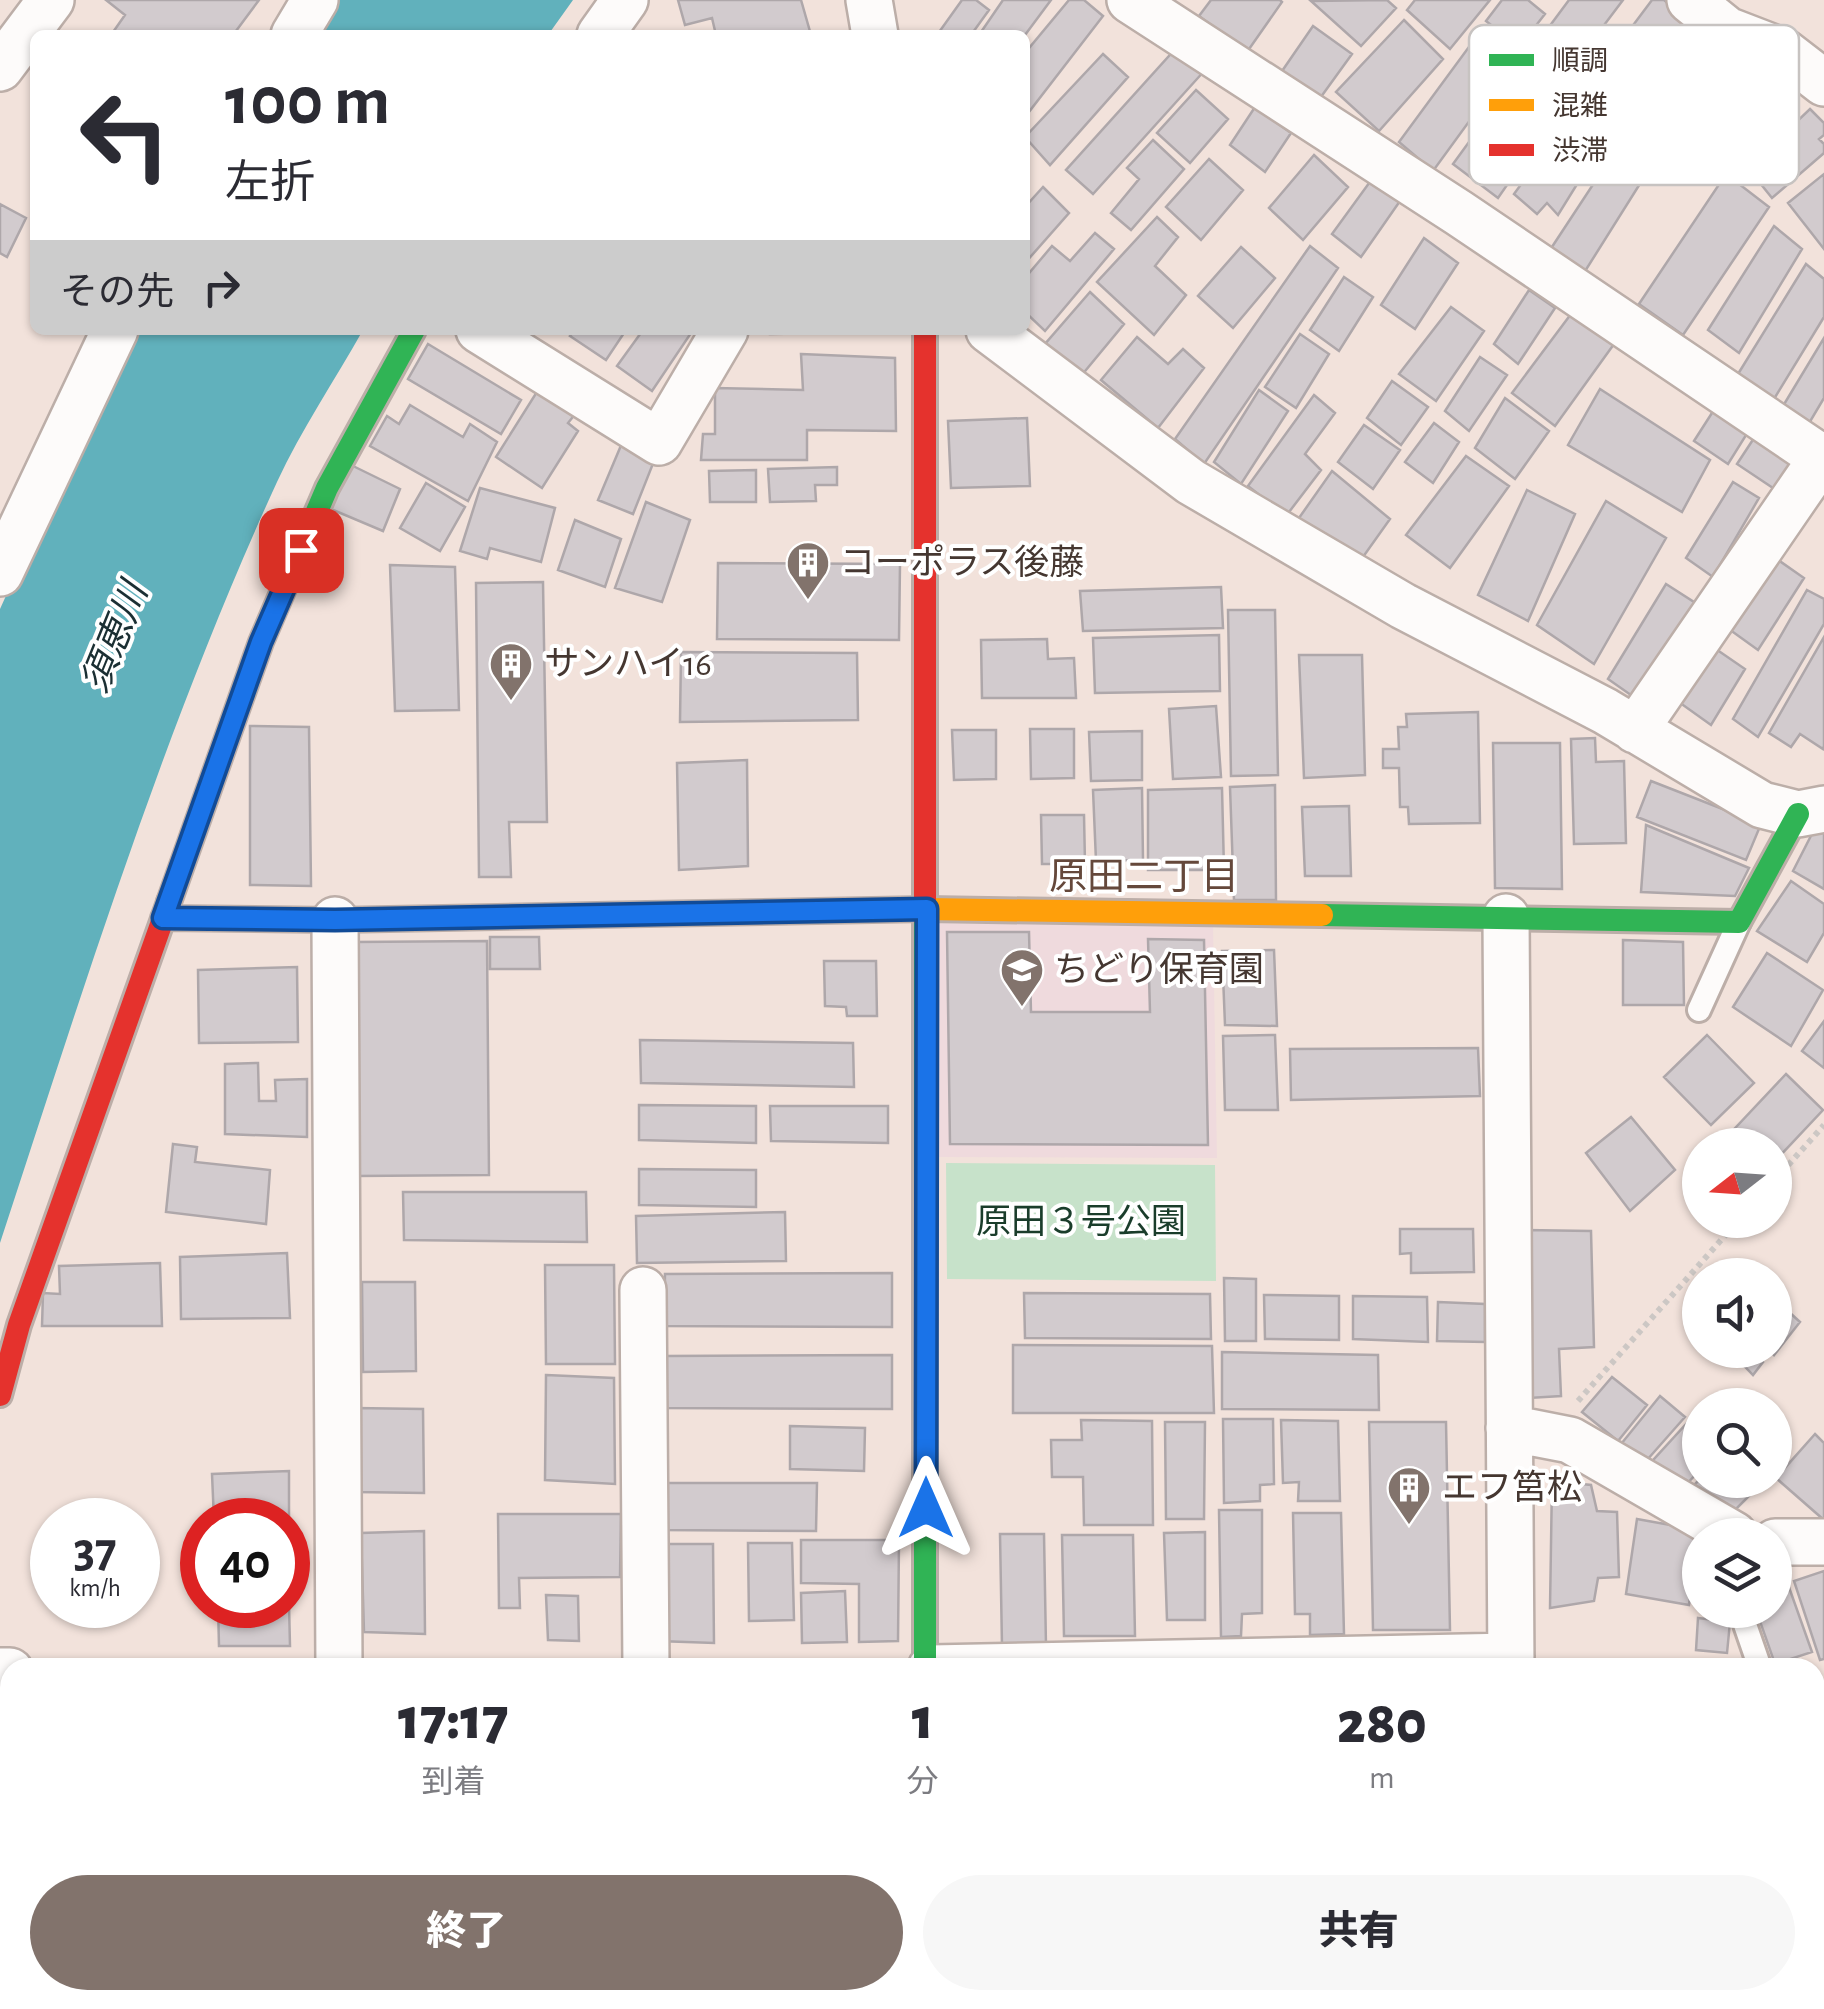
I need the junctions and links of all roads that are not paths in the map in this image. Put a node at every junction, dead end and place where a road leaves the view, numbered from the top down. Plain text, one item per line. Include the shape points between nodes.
1 (51, 0) edge
2 (315, 0) edge
3 (625, 0) edge
4 (868, 0) edge
5 (1130, 0) edge
6 (1690, 0) edge
7 (1177, 13) edge
8 (1721, 25) edge
9 (297, 30) edge
10 (604, 30) edge
11 (874, 30) edge
12 (1799, 64) edge
13 (0, 68) edge
14 (1824, 83) edge
15 (113, 335) edge
16 (411, 335) edge
17 (487, 335) edge
18 (722, 335) edge
19 (925, 335) edge
20 (996, 335) edge
21 (1823, 457) edge
22 (0, 572) edge
23 (1636, 730) junction
24 (1811, 811) edge
25 (927, 909) junction
26 (163, 918) junction
27 (1506, 918) junction
28 (335, 920) junction
29 (1739, 922) junction
30 (1698, 1010) dead end
31 (643, 1290) dead end
32 (0, 1395) edge
33 (1528, 1432) junction
34 (1705, 1518) edge
35 (1792, 1542) edge
36 (1824, 1542) edge
37 (1746, 1628) edge
38 (339, 1658) edge
39 (646, 1658) edge
40 (928, 1658) edge
41 (1511, 1658) edge
42 (1757, 1658) edge

1 - 13 street
2 - 9 street
3 - 10 street
4 - 11 street
5 - 7 street
6 - 8 street
7 - 21 street via 1459,214
12 - 14 street
15 - 22 street
16 - 26 street via 327,488 268,625
17 - 18 street via 659,442
19 - 25 street
20 - 23 street via 1192,482 1403,606
21 - 23 street
23 - 24 street via 1762,805
24 - 29 street
25 - 27 street
25 - 28 street
25 - 40 street
26 - 28 street
26 - 32 street
27 - 29 street
27 - 33 street
28 - 38 street
29 - 30 lane
31 - 39 street
33 - 34 street via 1570,1440
33 - 41 street
35 - 36 street
37 - 42 lane

